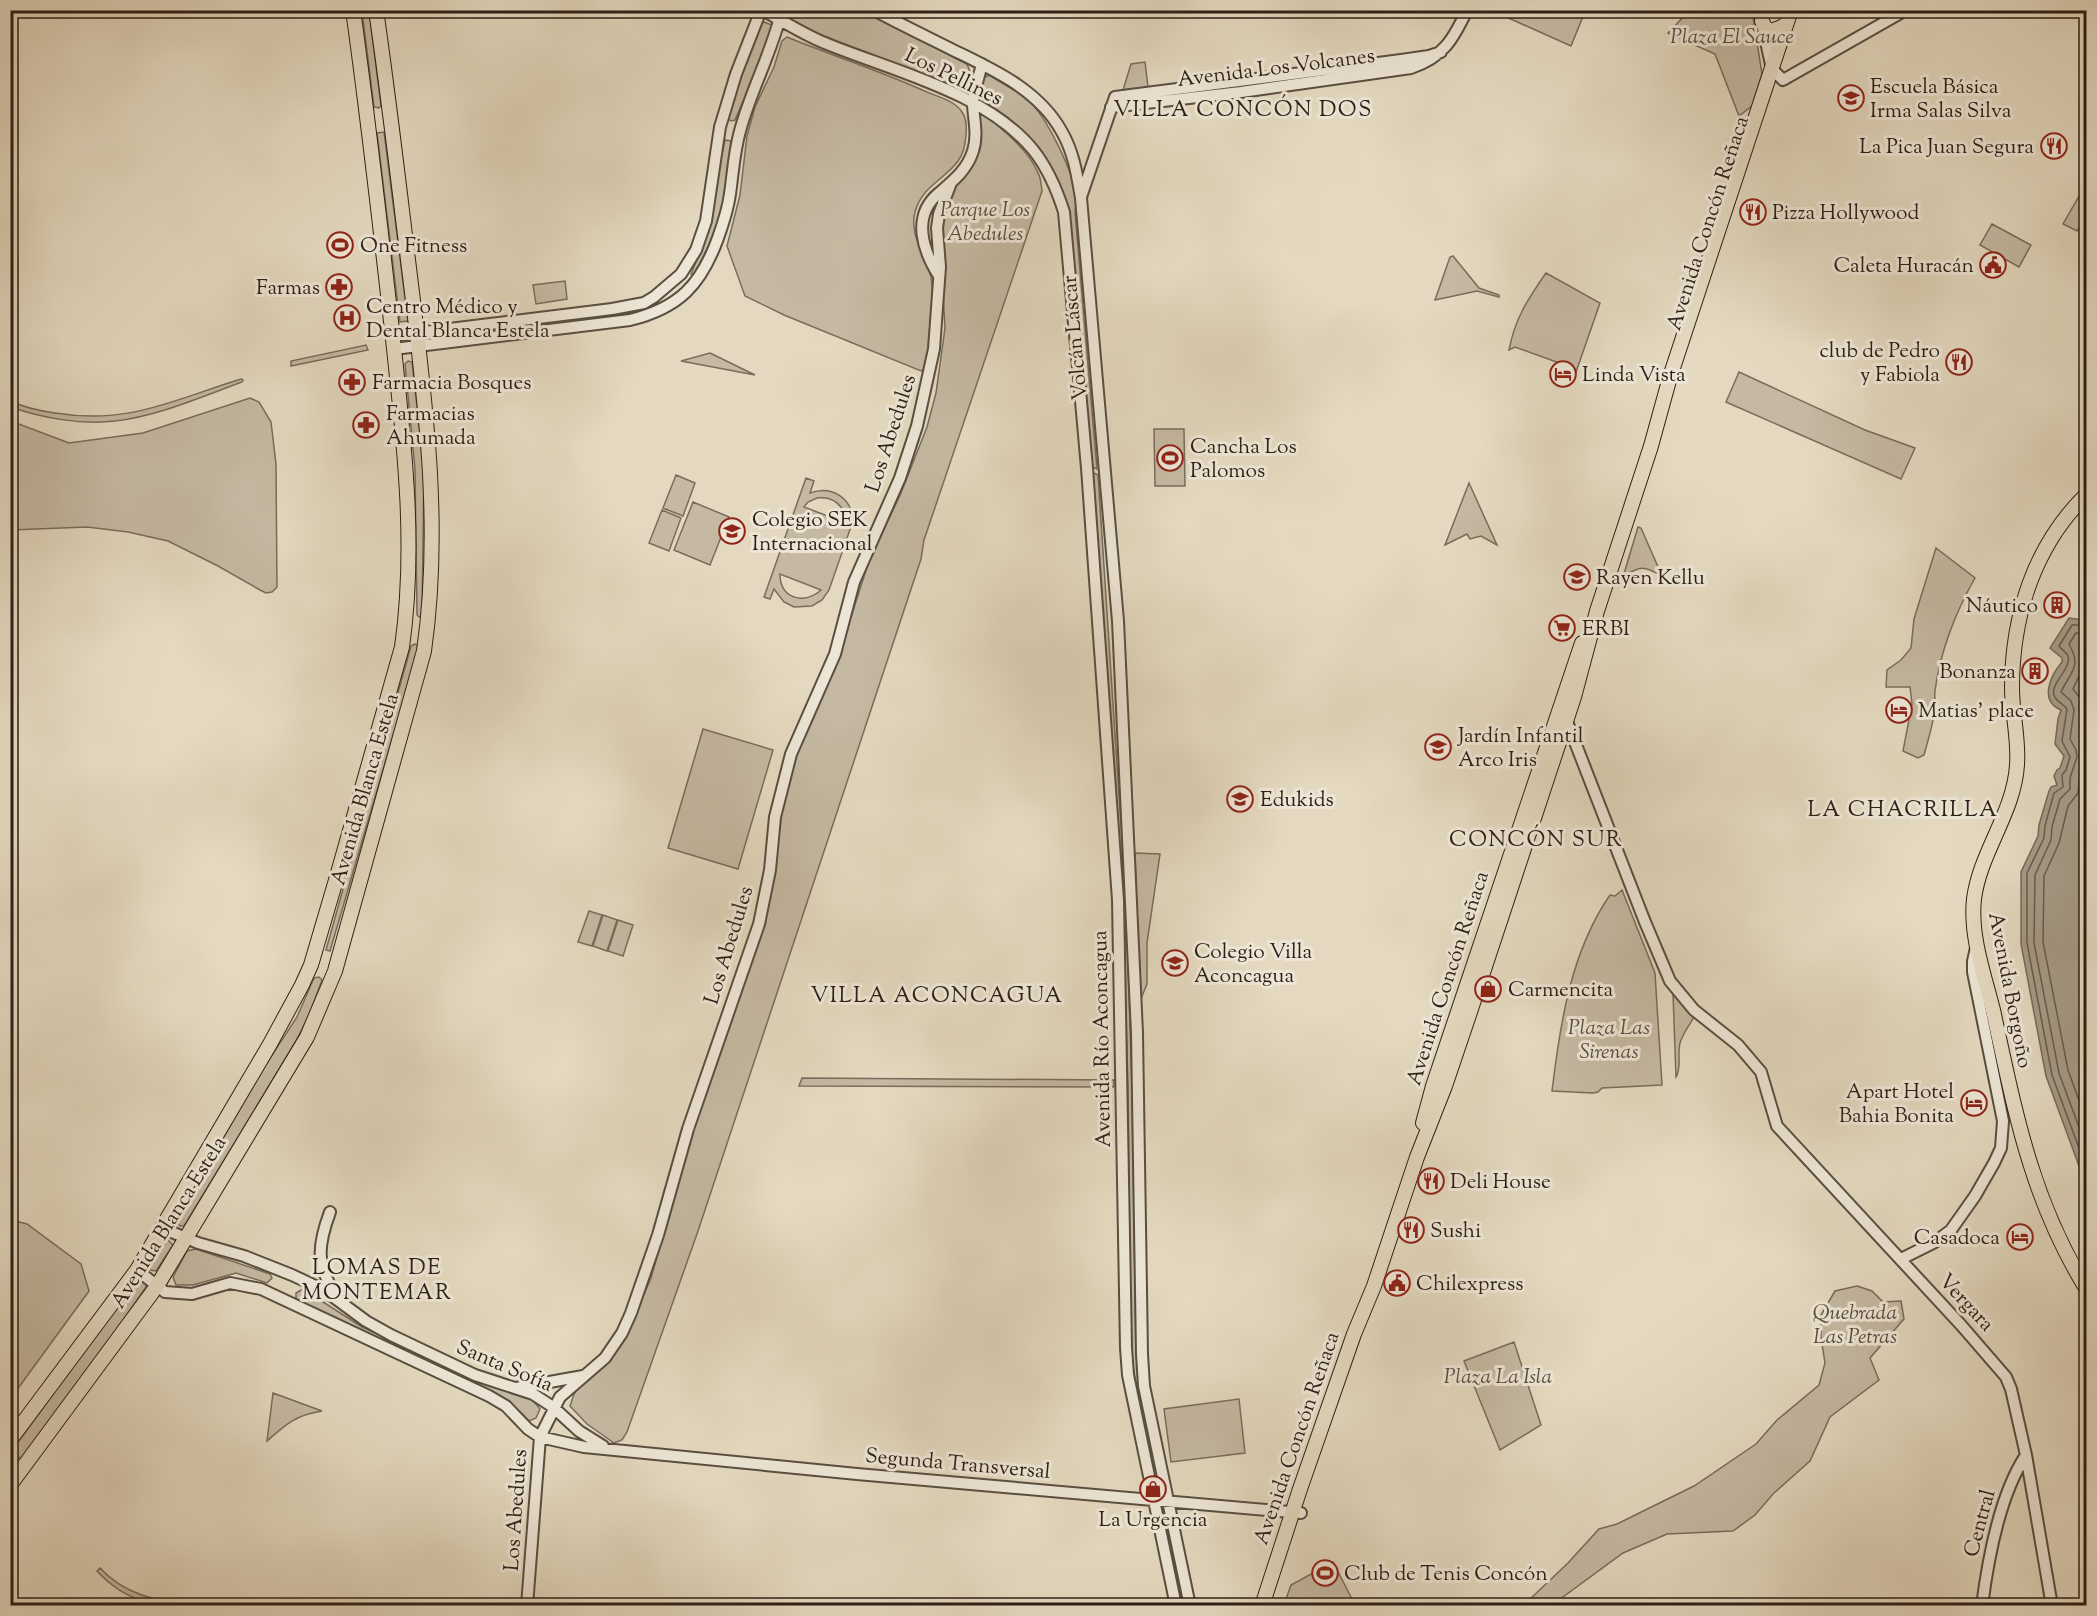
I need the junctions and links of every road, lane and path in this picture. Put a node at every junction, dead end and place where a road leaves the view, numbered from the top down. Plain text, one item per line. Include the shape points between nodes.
1 (353, 10) edge
2 (376, 10) edge
3 (762, 10) edge
4 (874, 10) edge
5 (1467, 10) edge
6 (1791, 10) edge
7 (1800, 10) edge
8 (1906, 10) edge
9 (781, 15) edge
10 (1760, 16) edge
11 (1786, 26) junction
12 (982, 64) junction
13 (1775, 72) junction
14 (973, 103) junction
15 (720, 128) junction
16 (740, 132) junction
17 (1081, 198) junction
18 (1068, 238) joint
19 (418, 339) junction
20 (393, 343) junction
21 (1087, 468) joint
22 (1105, 475) joint
23 (2086, 495) edge
24 (1597, 611) junction
25 (1566, 719) junction
26 (1977, 945) junction
27 (1417, 1157) junction
28 (330, 1212) dead end
29 (162, 1228) junction
30 (186, 1238) junction
31 (1901, 1259) junction
32 (137, 1270) junction
33 (157, 1286) junction
34 (2086, 1288) edge
35 (341, 1303) junction
36 (584, 1376) junction
37 (515, 1388) junction
38 (553, 1407) junction
39 (540, 1437) junction
40 (10, 1440) edge
41 (612, 1449) junction
42 (2026, 1455) junction
43 (10, 1485) edge
44 (1154, 1501) junction
45 (1168, 1502) junction
46 (1297, 1512) junction
47 (527, 1605) edge
48 (1176, 1605) edge
49 (1190, 1605) edge
50 (1262, 1605) edge
51 (1270, 1605) edge
52 (1982, 1605) edge
53 (2052, 1605) edge

1 - 20 main road, Avenida Blanca Estela
2 - 19 main road, Avenida Blanca Estela
3 - 9 street, Los Pellines
3 - 15 street via 736,74
4 - 12 street, Los Pellines
5 - 17 street, Avenida Los Volcanes via 1452,40 1441,52 1429,56 1113,102
6 - 11 main road, Avenida Concón Reñaca
7 - 13 main road, Avenida Concón Reñaca
8 - 13 street via 1789,78 1784,80
9 - 14 street, Los Pellines via 819,40
9 - 16 street
10 - 11 main road via 1765,28
10 - 13 street
11 - 13 main road, Avenida Concón Reñaca
12 - 14 street, Los Abedules
12 - 17 street, Los Pellines via 1030,93 1054,120 1072,154
13 - 24 main road, Avenida Concón Reñaca via 1667,385 1652,446
14 - 18 street, Los Pellines via 1010,127 1034,151 1056,188
14 - 36 street, Los Abedules via 973,152 963,171 930,202 922,222 923,246 939,277 934,350 917,426 902,472 857,574 835,654 791,754 775,817 759,924 688,1129 631,1314 605,1358
15 - 16 street
15 - 19 street via 700,241 681,274 654,297 644,303 612,309
16 - 19 street via 730,197 711,257 694,284 668,307 630,320
17 - 22 street, Volcán Láscar
18 - 21 street, Volcán Láscar
19 - 20 street
19 - 30 main road, Avenida Blanca Estela via 432,501 429,616 424,651 324,1000 307,1037
20 - 29 main road, Avenida Blanca Estela via 404,443 408,541 402,647 311,964 270,1044
21 - 44 street, Avenida Río Aconcagua via 1118,900 1126,1348 1133,1405
22 - 45 street, Avenida Río Aconcagua via 1117,610 1132,900 1142,1354 1144,1386
23 - 26 main road, Avenida Borgoño via 2047,544 2028,586 2018,622 2012,689 2016,779 1976,890 1973,912
24 - 25 main road, Avenida Concón Reñaca
24 - 27 main road, Avenida Concón Reñaca via 1571,672 1433,1086
25 - 27 main road, Avenida Concón Reñaca via 1445,1086
25 - 31 street, Vergara via 1670,981 1694,1010 1738,1045 1761,1072 1778,1126
26 - 31 street via 1973,972 2003,1121 2001,1148 1951,1230
26 - 34 main road, Avenida Borgoño via 2026,1152 2059,1240
27 - 46 main road, Avenida Concón Reñaca via 1360,1341
28 - 35 street via 321,1239 321,1259
29 - 30 street, Santa Sofía
29 - 32 main road, Avenida Blanca Estela
30 - 33 main road, Avenida Blanca Estela
30 - 35 street, Santa Sofía via 292,1275
31 - 42 street, Vergara via 2006,1377
32 - 33 street, Santa Sofía
32 - 40 main road, Avenida Blanca Estela
33 - 39 street, Santa Sofía via 165,1292 181,1294 230,1283 261,1289 489,1396
33 - 43 main road, Avenida Blanca Estela
35 - 37 street, Santa Sofía via 391,1335 475,1375
36 - 37 street
36 - 38 street, Los Abedules
37 - 38 street, Santa Sofía
38 - 39 street, Los Abedules
38 - 41 street, Santa Sofía via 591,1440
39 - 41 street, Santa Sofía
39 - 47 street, Los Abedules
41 - 44 street, Segunda Transversal
42 - 52 street, Central via 2006,1494
42 - 53 street, Vergara
44 - 45 street, Segunda Transversal
44 - 48 street, Avenida Río Aconcagua
45 - 46 street, Segunda Transversal
45 - 49 street, Avenida Río Aconcagua
46 - 50 main road, Avenida Concón Reñaca
46 - 51 main road, Avenida Concón Reñaca

